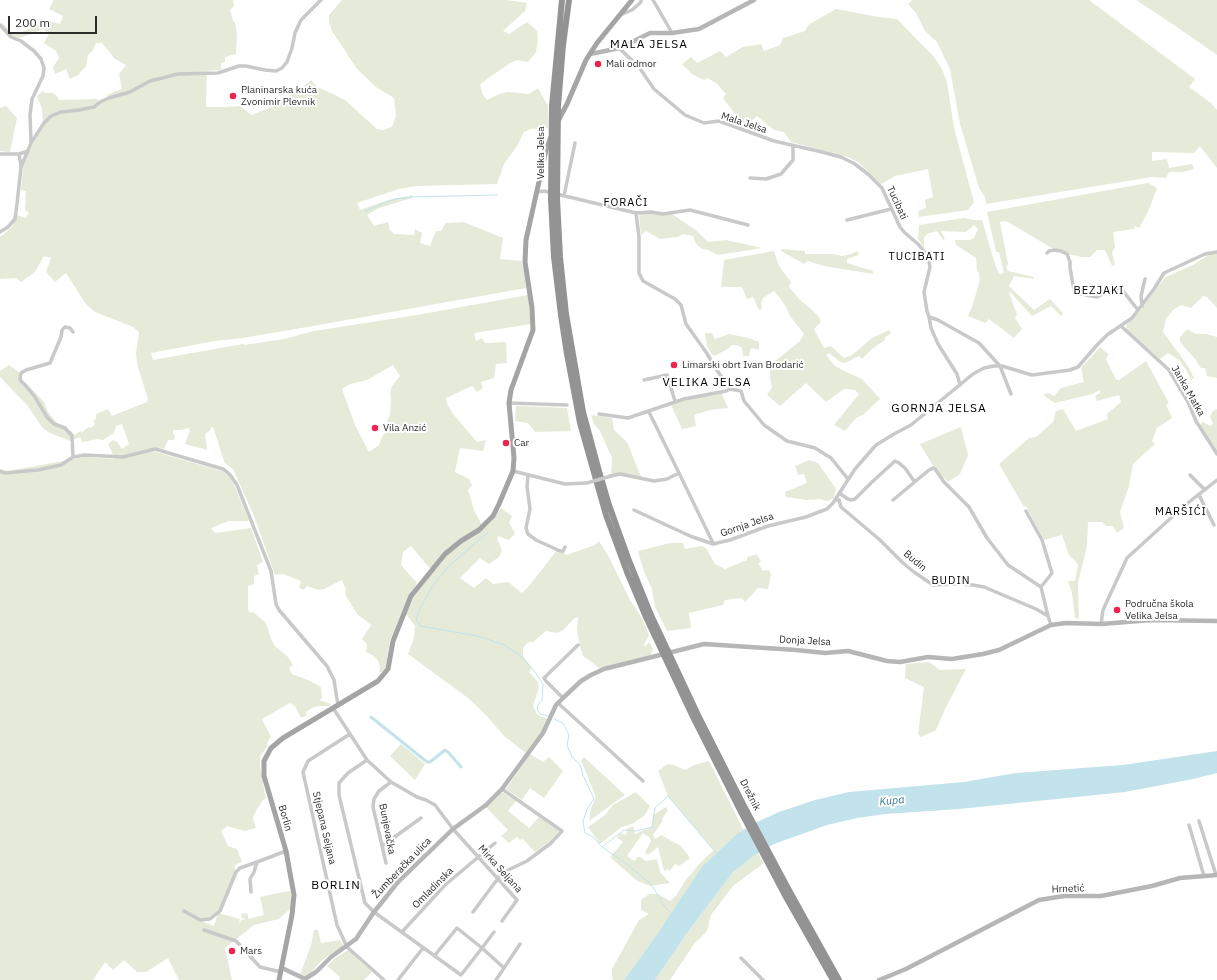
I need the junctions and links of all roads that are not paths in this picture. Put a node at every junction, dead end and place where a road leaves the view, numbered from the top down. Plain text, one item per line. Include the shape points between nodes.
1 (321, 0) edge
2 (562, 0) edge
3 (569, 0) edge
4 (632, 0) edge
5 (641, 0) edge
6 (653, 0) edge
7 (754, 0) edge
8 (620, 15) junction
9 (0, 25) edge
10 (672, 33) junction
11 (619, 48) junction
12 (590, 54) junction
13 (555, 106) junction
14 (774, 141) joint
15 (575, 143) dead end
16 (31, 144) junction
17 (793, 146) junction
18 (28, 151) junction
19 (0, 154) edge
20 (19, 154) junction
21 (21, 167) junction
22 (750, 178) dead end
23 (537, 192) junction
24 (564, 196) junction
25 (891, 209) junction
26 (636, 212) junction
27 (847, 220) dead end
28 (748, 225) dead end
29 (0, 232) edge
30 (1217, 252) edge
31 (1047, 253) dead end
32 (1145, 279) dead end
33 (1142, 306) junction
34 (1138, 310) junction
35 (929, 317) junction
36 (1121, 326) junction
37 (73, 332) dead end
38 (1000, 366) junction
39 (644, 380) dead end
40 (960, 385) junction
41 (730, 389) junction
42 (1010, 394) dead end
43 (676, 401) junction
44 (509, 403) junction
45 (567, 405) dead end
46 (649, 412) junction
47 (599, 414) dead end
48 (1217, 454) edge
49 (73, 457) junction
50 (0, 471) edge
51 (513, 471) junction
52 (679, 473) junction
53 (528, 475) junction
54 (1190, 475) dead end
55 (848, 479) junction
56 (1217, 480) edge
57 (914, 481) junction
58 (1205, 490) junction
59 (839, 493) junction
60 (1199, 494) junction
61 (835, 500) junction
62 (893, 500) dead end
63 (634, 510) dead end
64 (1026, 510) dead end
65 (1214, 525) dead end
66 (713, 544) junction
67 (565, 547) dead end
68 (1041, 587) junction
69 (648, 616) junction
70 (1048, 616) junction
71 (1217, 621) edge
72 (1100, 624) junction
73 (1051, 625) junction
74 (578, 645) dead end
75 (563, 698) junction
76 (558, 703) junction
77 (336, 706) junction
78 (350, 734) junction
79 (367, 760) junction
80 (643, 781) dead end
81 (392, 782) junction
82 (502, 789) junction
83 (421, 818) dead end
84 (1198, 821) dead end
85 (1189, 825) dead end
86 (453, 830) junction
87 (495, 842) dead end
88 (382, 846) junction
89 (286, 852) junction
90 (478, 857) junction
91 (257, 862) junction
92 (386, 863) dead end
93 (1216, 875) edge
94 (1204, 876) junction
95 (498, 878) junction
96 (251, 892) dead end
97 (184, 911) dead end
98 (374, 912) junction
99 (473, 912) dead end
100 (502, 922) dead end
101 (204, 930) dead end
102 (402, 932) junction
103 (494, 932) dead end
104 (520, 944) dead end
105 (347, 947) junction
106 (423, 948) junction
107 (482, 948) junction
108 (435, 955) junction
109 (741, 958) dead end
110 (504, 968) junction
111 (281, 970) junction
112 (280, 980) edge
113 (384, 980) edge
114 (398, 980) edge
115 (496, 980) edge
116 (763, 980) edge
117 (833, 980) edge
118 (839, 980) edge
119 (879, 980) edge

1 - 16 street via 300,20 287,62 276,71 239,66 218,73 178,74 150,81 130,92 100,102 94,107 51,116
2 - 13 highway via 557,44
3 - 13 highway
4 - 8 main road
5 - 8 street via 632,10
6 - 10 street
7 - 10 main road via 699,29
8 - 12 main road
9 - 16 street via 11,37 34,51 44,68 32,99
10 - 11 main road via 650,33
11 - 12 main road
11 - 14 street, Mala Jelsa via 639,67 654,89 685,115 704,123 719,121
12 - 23 main road via 580,70 546,150
13 - 69 highway, Velika Jelsa, bridge via 554,257 569,369 580,423 606,515 627,572
14 - 17 street, Tucibati
15 - 24 street
16 - 18 street
17 - 22 street via 793,160 781,174 766,179
17 - 25 street, Tucibati via 836,156 855,164 882,188
18 - 20 street
18 - 21 street
19 - 20 street
20 - 21 street
21 - 29 street via 15,219
23 - 24 street via 544,191
23 - 44 main road via 524,254 533,312 533,330 511,390
24 - 26 street
25 - 27 street
25 - 35 street, Tucibati via 900,227 928,256 930,267 924,292
26 - 28 street via 663,214 690,210
26 - 41 street via 639,273 643,281 674,299 681,306 686,324
30 - 33 street, Gornja Jelsa via 1205,254 1164,273
31 - 34 street via 1054,250 1067,254 1076,293 1097,297 1116,287 1123,291
32 - 33 street via 1140,296
33 - 34 street, Gornja Jelsa
34 - 36 street, Gornja Jelsa
35 - 38 street via 979,343
35 - 40 street, Tucibati via 938,344 957,374
36 - 38 street, Gornja Jelsa via 1096,345 1078,367 1070,370 1032,375
36 - 48 street, Janka Matka via 1169,370
37 - 49 street via 65,327 50,363 21,373 20,382 35,397 47,417 54,424 65,428 72,436
38 - 40 street, Gornja Jelsa via 984,368
38 - 42 street
39 - 43 street via 667,375
40 - 55 street, Gornja Jelsa via 911,425 876,445
41 - 43 street
41 - 55 street via 741,391 748,407 764,425 787,441 815,448 831,458
43 - 46 street
44 - 45 street
44 - 51 main road
46 - 47 street via 628,418
46 - 52 street
49 - 50 street via 61,465 38,470 5,473
49 - 77 street via 123,457 155,448 223,469 232,476 271,571 276,604 327,666 337,690
51 - 53 street
51 - 77 main road, Borlin via 493,516 479,530 445,554 411,596 394,641 388,669 378,681
52 - 53 street, bridge via 667,479 654,481 620,474 587,483 565,484
52 - 66 street
53 - 67 street via 528,534 560,550 563,551
54 - 58 street
55 - 59 street, Gornja Jelsa
56 - 58 street
57 - 59 street via 905,468 895,462 855,499 848,499
57 - 62 street
57 - 68 street via 929,470 935,469 968,507 1008,565
58 - 60 street
59 - 61 street, Gornja Jelsa
60 - 65 street
60 - 72 street via 1127,558 1103,610
61 - 66 street, Gornja Jelsa via 827,508 806,517
61 - 70 street, Budin via 840,500 841,507 903,563 933,585 960,584 984,587
63 - 66 street, Gornja Jelsa
64 - 68 street via 1042,540 1052,573
68 - 70 street
69 - 117 highway, Drežnik, bridge via 693,717 740,810
69 - 118 highway, Drežnik, bridge via 743,804
70 - 73 street
71 - 72 main road, Donja Jelsa via 1152,620
72 - 73 main road, Donja Jelsa
73 - 75 main road, Donja Jelsa via 1012,644 983,654 952,659 928,657 900,662 848,651 819,653 704,644 600,670 581,681
74 - 75 street via 544,678
75 - 76 main road, Donja Jelsa
76 - 80 street
76 - 82 main road, Žumberačka ulica via 543,733
77 - 78 street, Mirka Seljana
77 - 89 main road, Borlin via 278,742 268,752 264,761 264,776
78 - 79 street, Mirka Seljana
78 - 105 street, Stjepana Seljana via 308,761 303,772 337,925
79 - 81 street, Mirka Seljana
79 - 98 street via 348,773 339,784 339,795 363,897
81 - 86 street, Mirka Seljana via 435,805
81 - 88 street, Bunjevačka via 374,798 373,807
82 - 86 main road, Žumberačka ulica via 486,805
82 - 95 street via 562,831 528,861 502,873
83 - 88 street
84 - 93 street, Hrnetić
85 - 94 street
86 - 90 street, Mirka Seljana
86 - 98 main road, Žumberačka ulica via 398,882
87 - 90 street, Omladinska
88 - 92 street, Bunjevačka
89 - 91 street
89 - 111 main road, Borlin via 294,905
90 - 95 street, Mirka Seljana
90 - 102 street, Omladinska via 445,885
91 - 96 street via 250,879
91 - 97 street via 236,872 220,911 210,919 200,920
93 - 94 main road, Hrnetić
94 - 119 main road, Hrnetić via 1180,878 1101,896 1064,896 1039,900 906,969
95 - 99 street
95 - 100 street, Mirka Seljana via 518,900
98 - 102 street
98 - 105 main road, Žumberačka ulica via 356,939
101 - 111 street via 236,941 260,967
102 - 106 street
103 - 107 street
104 - 110 street
105 - 111 main road, Žumberačka ulica via 305,979
105 - 113 street
106 - 108 street
106 - 114 street
107 - 108 street via 457,928
107 - 108 street via 461,975
107 - 110 street
109 - 116 street
110 - 115 street
111 - 112 main road, Borlin

